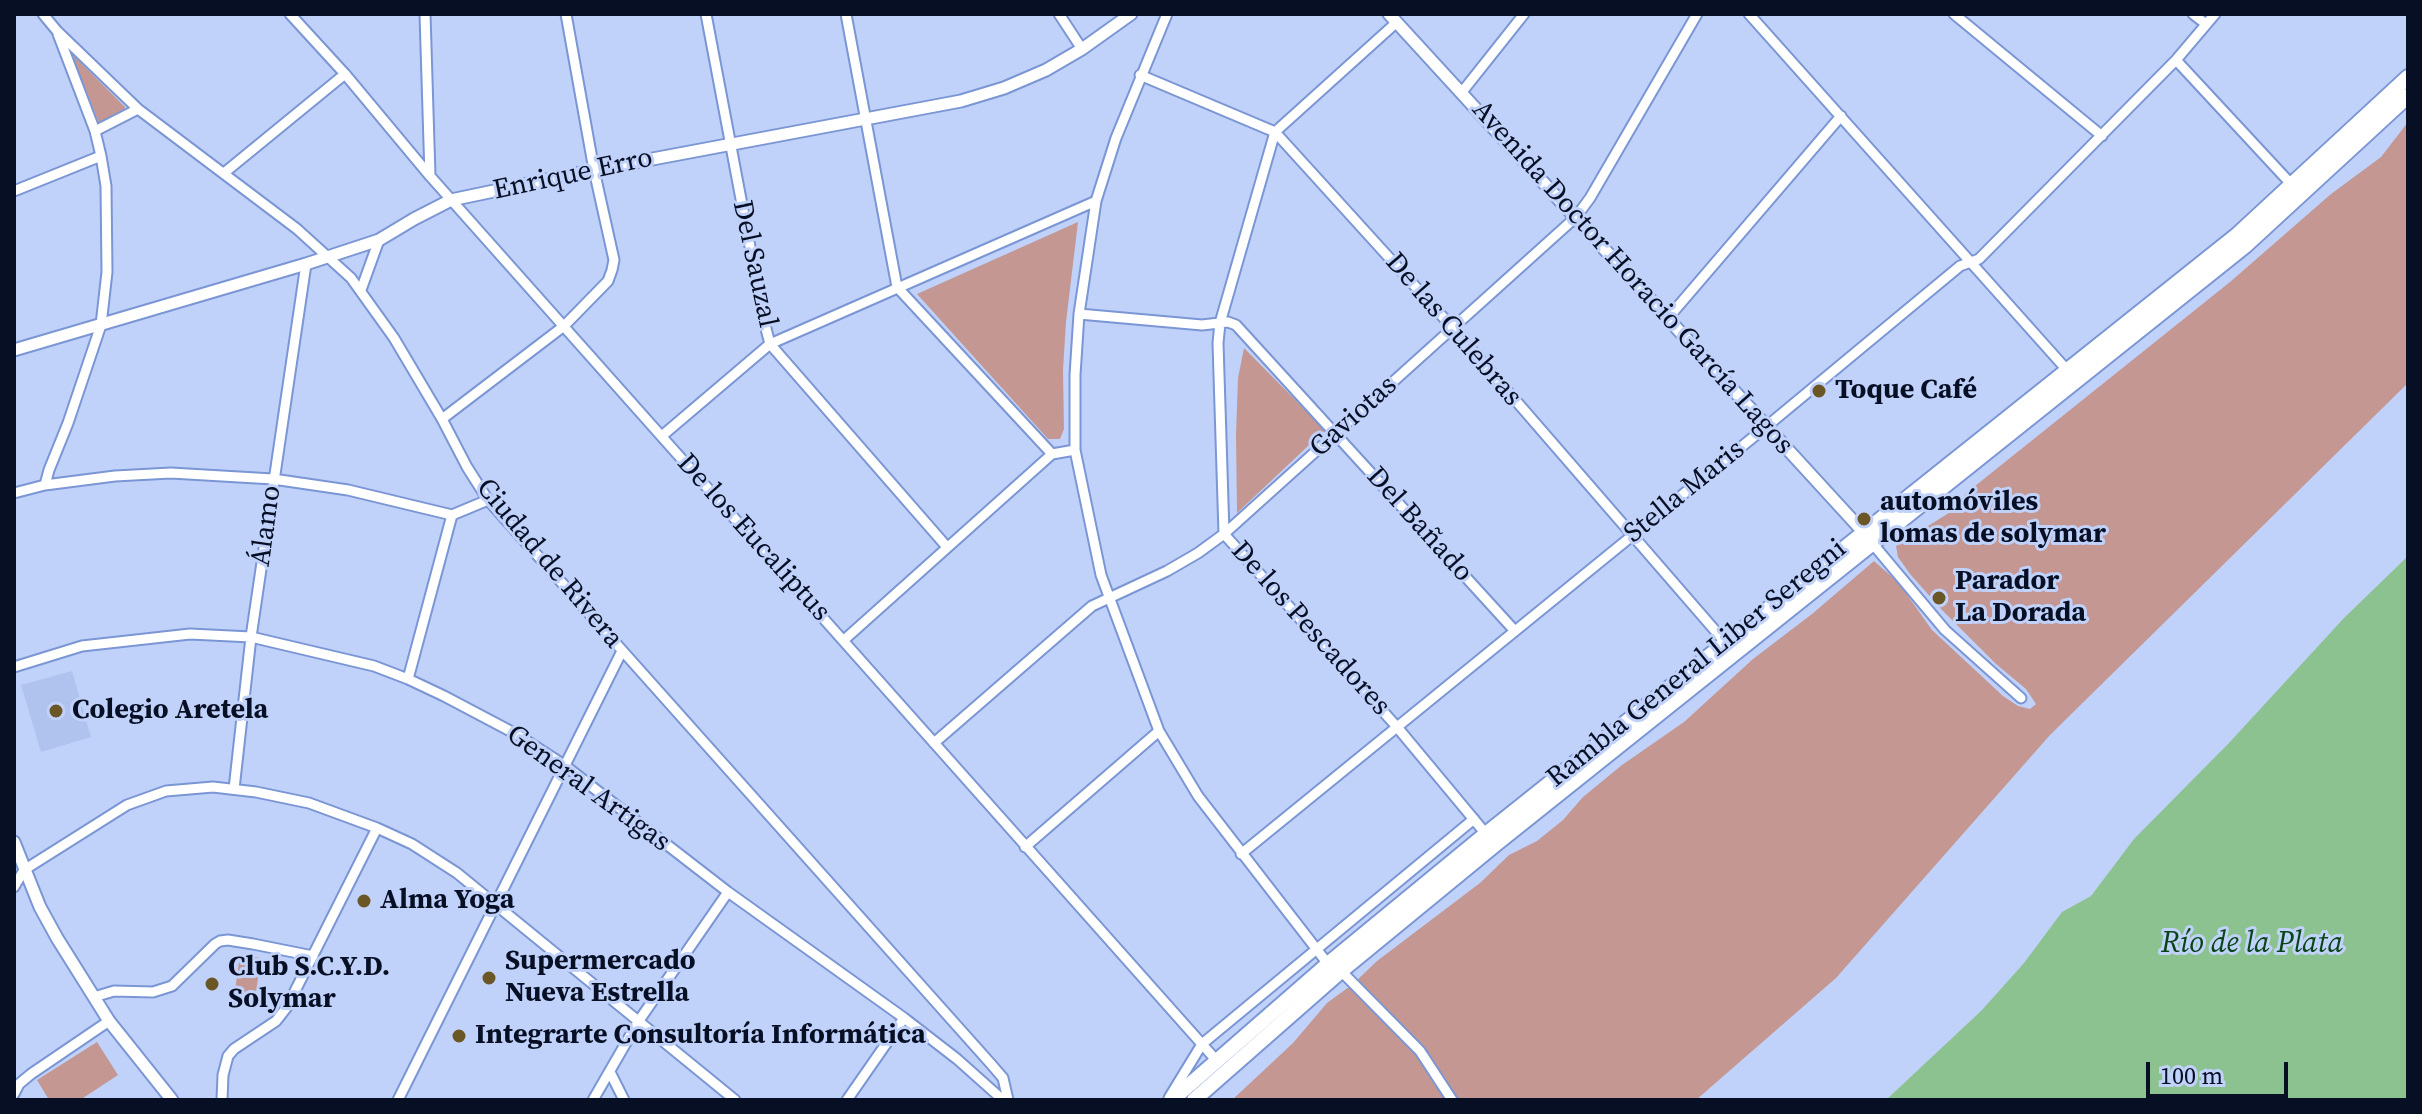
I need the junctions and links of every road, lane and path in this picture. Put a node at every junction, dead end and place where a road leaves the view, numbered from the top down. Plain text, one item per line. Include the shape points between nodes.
1 (43, 14) edge
2 (290, 14) edge
3 (425, 14) edge
4 (566, 14) edge
5 (706, 14) edge
6 (846, 14) edge
7 (1059, 14) edge
8 (1131, 14) edge
9 (1167, 14) edge
10 (1524, 14) edge
11 (1697, 14) edge
12 (1749, 14) edge
13 (1954, 14) edge
14 (2193, 14) edge
15 (2215, 14) edge
16 (1393, 18) edge
17 (2206, 24) junction
18 (57, 31) junction
19 (1082, 49) junction
20 (2176, 60) junction
21 (345, 74) junction
22 (1140, 75) junction
23 (2408, 77) edge
24 (1462, 92) junction
25 (2408, 96) edge
26 (138, 109) junction
27 (1841, 116) junction
28 (865, 118) junction
29 (95, 131) junction
30 (1275, 132) junction
31 (2102, 136) junction
32 (730, 144) junction
33 (101, 156) junction
34 (594, 170) junction
35 (224, 173) junction
36 (430, 176) junction
37 (2292, 185) junction
38 (14, 191) edge
39 (451, 200) junction
40 (1096, 201) junction
41 (1576, 217) junction
42 (379, 240) junction
43 (329, 256) junction
44 (1971, 262) junction
45 (306, 264) junction
46 (897, 287) junction
47 (361, 290) junction
48 (1079, 314) junction
49 (1668, 318) junction
50 (1220, 323) junction
51 (101, 325) junction
52 (564, 326) junction
53 (1452, 327) junction
54 (770, 344) junction
55 (14, 350) edge
56 (2067, 370) junction
57 (442, 419) junction
58 (1767, 426) junction
59 (1336, 433) junction
60 (663, 435) junction
61 (1075, 450) junction
62 (1052, 454) junction
63 (273, 479) junction
64 (45, 485) junction
65 (14, 493) edge
66 (488, 500) junction
67 (452, 515) junction
68 (1224, 534) junction
69 (1631, 535) junction
70 (1868, 538) junction
71 (947, 547) junction
72 (1107, 597) junction
73 (1514, 630) junction
74 (251, 637) junction
75 (844, 640) junction
76 (1725, 642) junction
77 (622, 651) junction
78 (14, 667) edge
79 (408, 679) junction
80 (2021, 698) dead end
81 (1397, 727) junction
82 (1159, 731) junction
83 (934, 743) junction
84 (564, 765) junction
85 (234, 789) junction
86 (1474, 819) junction
87 (377, 828) junction
88 (1486, 834) junction
89 (14, 842) edge
90 (1025, 847) junction
91 (1241, 854) junction
92 (24, 870) junction
93 (14, 887) edge
94 (728, 892) junction
95 (494, 905) junction
96 (1315, 949) junction
97 (313, 956) junction
98 (1334, 968) junction
99 (94, 997) junction
100 (904, 1018) junction
101 (109, 1021) junction
102 (638, 1022) junction
103 (1202, 1044) junction
104 (1217, 1061) junction
105 (610, 1072) junction
106 (14, 1094) edge
107 (172, 1100) edge
108 (222, 1100) edge
109 (398, 1100) edge
110 (593, 1100) edge
111 (624, 1100) edge
112 (735, 1100) edge
113 (847, 1100) edge
114 (1005, 1100) edge
115 (1170, 1100) edge
116 (1194, 1100) edge
117 (1452, 1100) edge

1 - 18 street, Ciudad de Rivera
2 - 21 street, De los Eucaliptus
3 - 36 street
4 - 34 street
5 - 32 street, Del Sauzal
6 - 28 street
7 - 19 street
8 - 19 street, Enrique Erro
9 - 22 street
10 - 24 street
11 - 41 street, Gaviotas
12 - 27 street
13 - 31 street
14 - 17 street
15 - 17 street, Stella Maris
16 - 24 street, Avenida Doctor Horacio García Lagos
16 - 30 street
17 - 20 street, Stella Maris
18 - 26 street, Ciudad de Rivera
18 - 29 street
19 - 28 street, Enrique Erro via 1004,88
20 - 31 street, Stella Maris
20 - 37 street
21 - 35 street
21 - 36 street, De los Eucaliptus
22 - 30 street, De las Culebras
22 - 40 street
23 - 37 main road, Rambla General Liber Seregni
24 - 41 street, Avenida Doctor Horacio García Lagos
25 - 70 main road, Rambla General Liber Seregni via 2245,246
26 - 29 street
26 - 35 street, Ciudad de Rivera
27 - 44 street
27 - 49 street
28 - 32 street, Enrique Erro
28 - 46 street
29 - 33 street
30 - 50 street, De los Pescadores
30 - 53 street, De las Culebras
31 - 44 street, Stella Maris
32 - 34 street, Enrique Erro
32 - 54 street, Del Sauzal
33 - 38 street
33 - 51 street via 108,230
34 - 39 street, Enrique Erro
34 - 52 street via 614,260 608,281
35 - 43 street, Ciudad de Rivera
36 - 39 street, De los Eucaliptus
37 - 56 main road, Rambla General Liber Seregni
39 - 42 street, Enrique Erro
39 - 52 street, De los Eucaliptus
40 - 46 street
40 - 48 street
41 - 49 street, Avenida Doctor Horacio García Lagos
41 - 53 street, Gaviotas
42 - 43 street, Enrique Erro
42 - 47 street
43 - 45 street, Enrique Erro
43 - 47 street, Ciudad de Rivera
44 - 56 street
44 - 58 street, Stella Maris
45 - 51 street, Enrique Erro
45 - 63 street, Álamo
46 - 54 street
46 - 62 street
47 - 57 street, Ciudad de Rivera
48 - 50 street
48 - 61 street
49 - 58 street, Avenida Doctor Horacio García Lagos
50 - 59 street, Del Bañado via 1236,325
50 - 68 street, De los Pescadores
51 - 55 street, Enrique Erro
51 - 64 street
52 - 57 street
52 - 60 street, De los Eucaliptus
53 - 59 street, Gaviotas
53 - 69 street, De las Culebras
54 - 60 street
54 - 71 street, Del Sauzal
56 - 70 main road, Rambla General Liber Seregni
57 - 66 street, Ciudad de Rivera
58 - 69 street, Stella Maris
58 - 70 street, Avenida Doctor Horacio García Lagos
59 - 68 street, Gaviotas
59 - 73 street, Del Bañado
60 - 75 street, De los Eucaliptus
61 - 62 street
61 - 72 street
62 - 71 street
63 - 64 street via 171,473
63 - 67 street via 348,490
63 - 74 street, Álamo
64 - 65 street
66 - 67 street
66 - 77 street, Ciudad de Rivera
67 - 79 street
68 - 72 street, Gaviotas via 1167,571
68 - 81 street, De los Pescadores
69 - 73 street, Stella Maris
69 - 76 street, De las Culebras
70 - 76 main road, Rambla General Liber Seregni
70 - 80 street via 1945,630
70 - 98 main road, Rambla General Liber Seregni via 1546,803
71 - 75 street
72 - 82 street
72 - 83 street, Gaviotas
73 - 81 street, Stella Maris
74 - 78 street, General Artigas via 190,634 133,639 82,646
74 - 79 street, General Artigas
74 - 85 street, Álamo
75 - 83 street, De los Eucaliptus
76 - 88 main road, Rambla General Liber Seregni
77 - 84 street
77 - 114 street, Ciudad de Rivera via 1003,1078
79 - 84 street, General Artigas
81 - 86 street, De los Pescadores
81 - 91 street, Stella Maris
82 - 90 street
82 - 91 street
83 - 90 street, De los Eucaliptus
84 - 94 street, General Artigas
84 - 95 street
85 - 87 street via 309,803
85 - 92 street via 166,791 127,805
86 - 88 street, De los Pescadores
86 - 96 street
87 - 95 street via 457,873
87 - 97 street
88 - 98 main road, Rambla General Liber Seregni
89 - 92 street
90 - 103 street, De los Eucaliptus
91 - 96 street
92 - 93 street
92 - 99 street
94 - 100 street, General Artigas
94 - 102 street
95 - 102 street
95 - 109 street
96 - 98 street
96 - 103 street
97 - 99 street via 220,941 172,986
97 - 108 street via 276,1021 228,1056
98 - 104 main road, Rambla General Liber Seregni
98 - 116 main road, Rambla General Liber Seregni
98 - 117 street via 1420,1051
99 - 101 street
100 - 113 street
100 - 114 street, General Artigas
101 - 106 street via 31,1074
101 - 107 street
102 - 105 street
102 - 112 street
103 - 104 street, De los Eucaliptus
103 - 115 street
104 - 115 main road, Rambla General Liber Seregni
105 - 110 street
105 - 111 street

